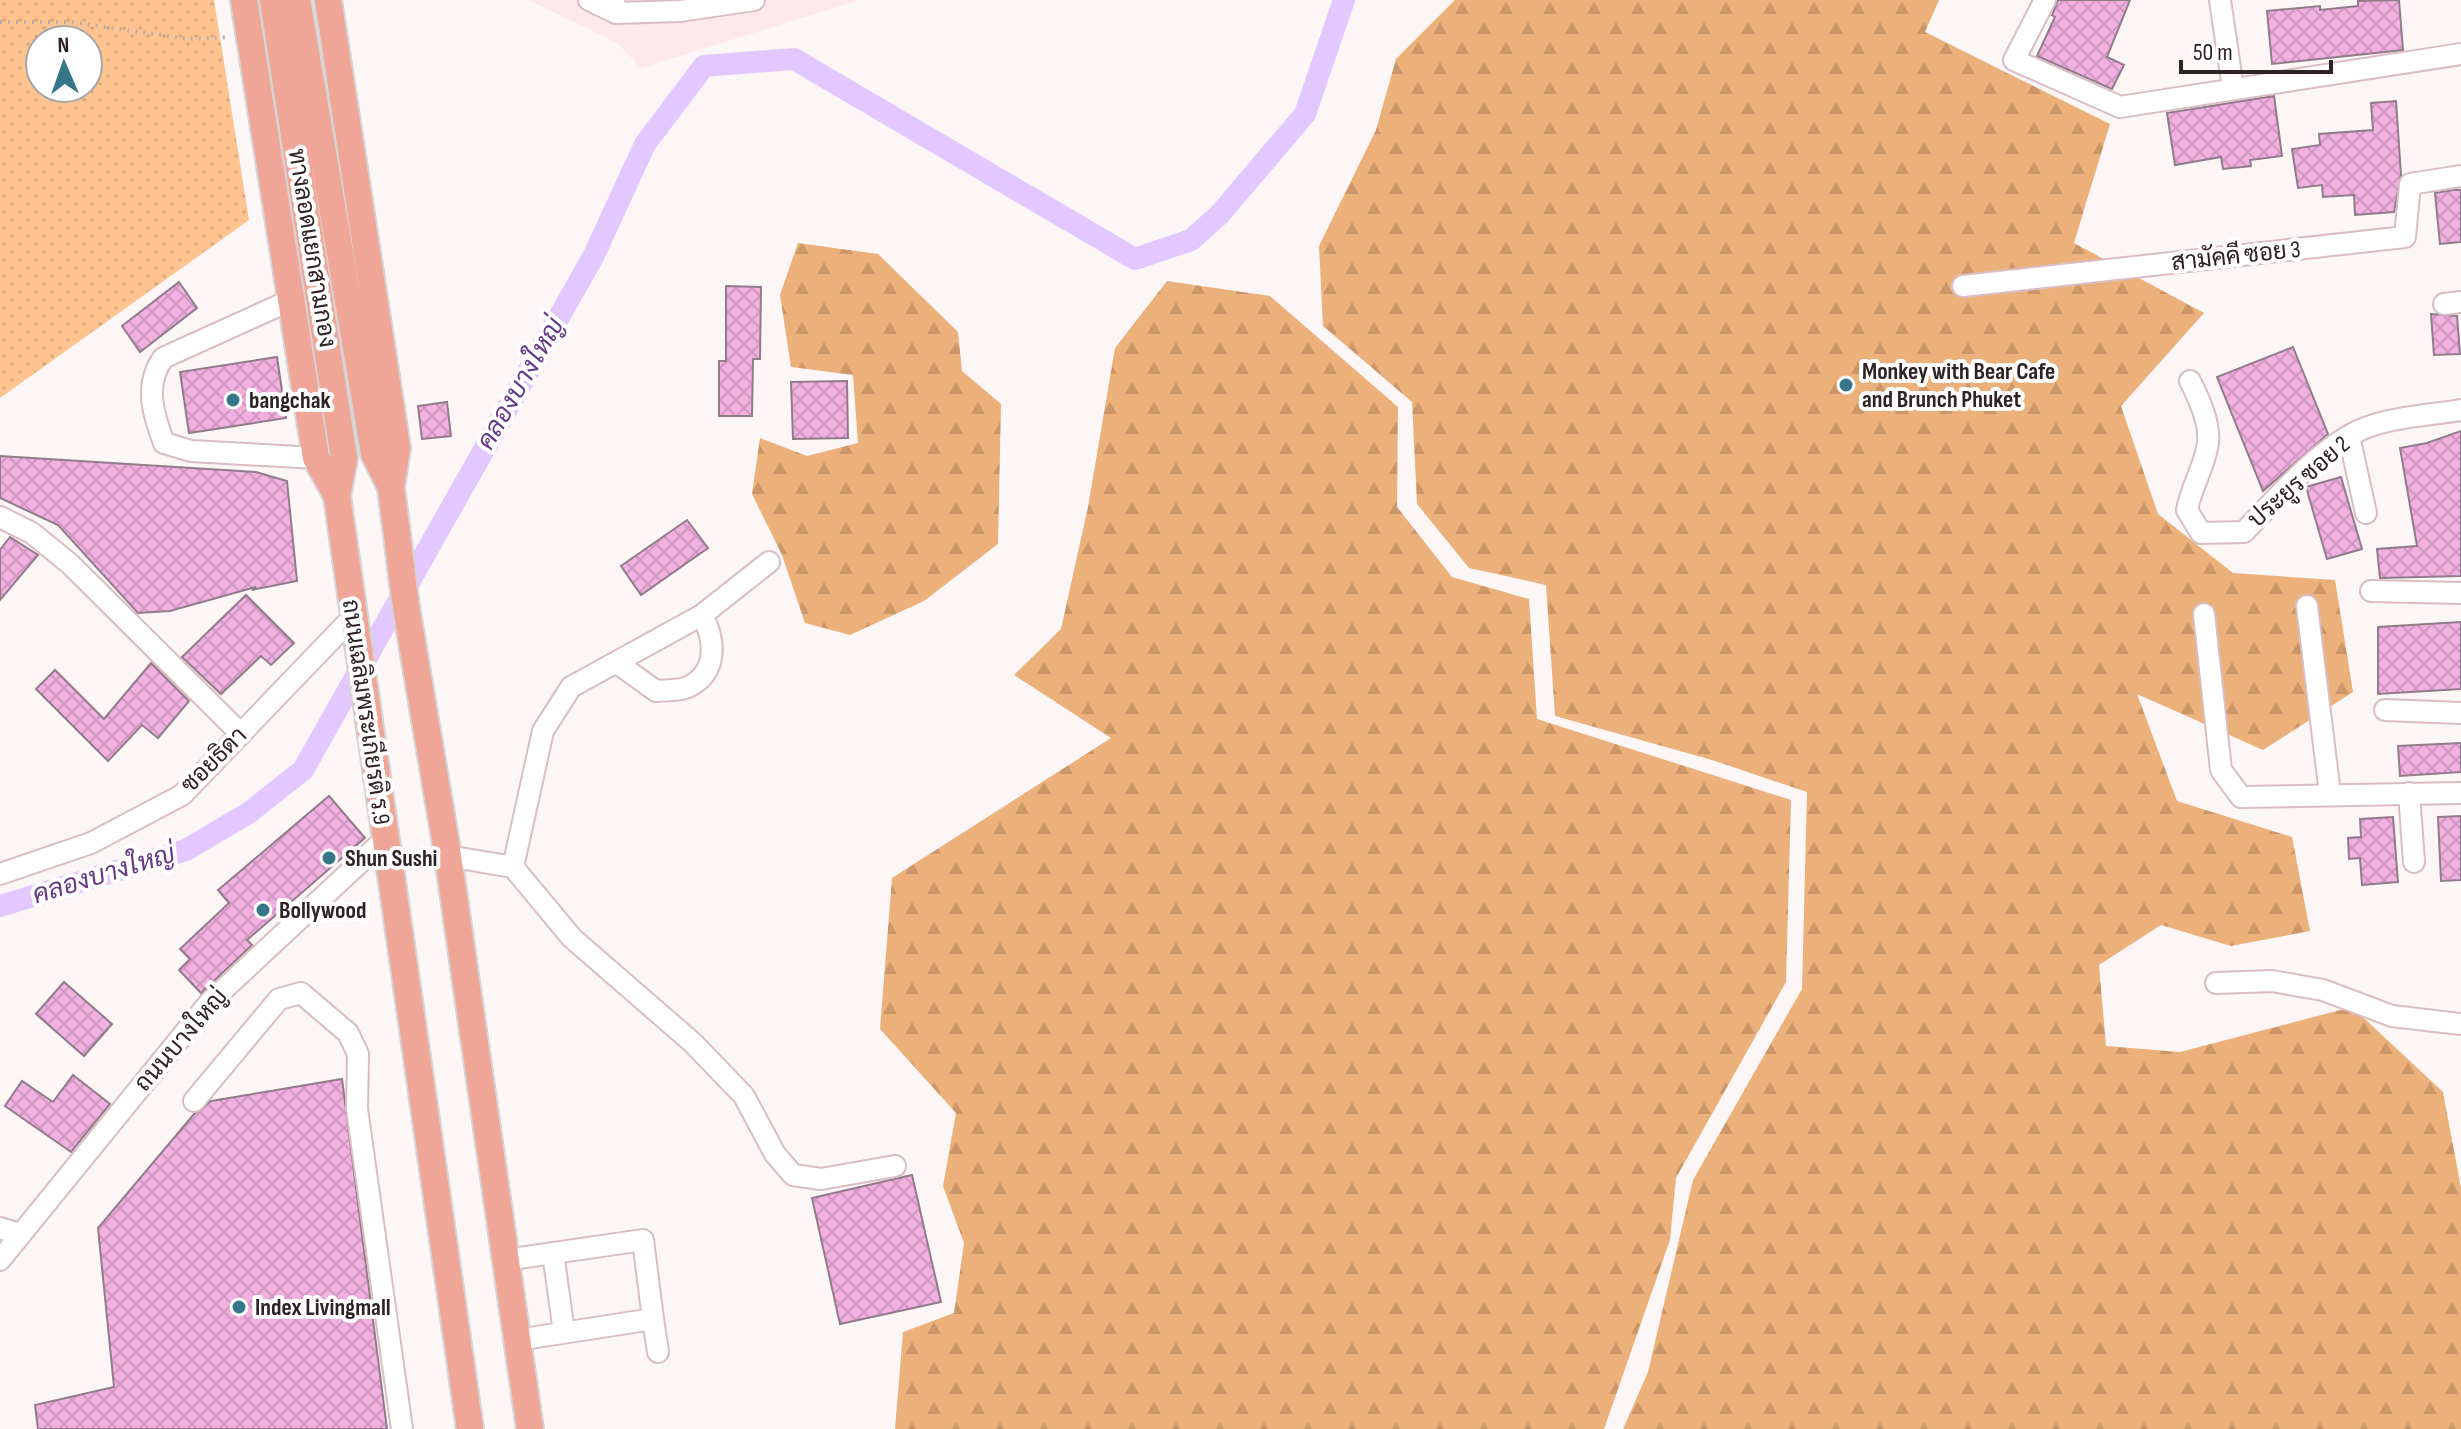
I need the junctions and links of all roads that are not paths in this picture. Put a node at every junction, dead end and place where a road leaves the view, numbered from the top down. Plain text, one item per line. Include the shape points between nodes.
1 (244, 0) edge
2 (273, 0) edge
3 (297, 0) edge
4 (328, 0) edge
5 (589, 0) edge
6 (754, 0) edge
7 (2045, 0) edge
8 (2220, 0) edge
9 (615, 7) edge
10 (2461, 54) edge
11 (2233, 88) junction
12 (2461, 176) edge
13 (1963, 286) dead end
14 (291, 300) junction
15 (2190, 381) dead end
16 (2461, 410) edge
17 (2349, 436) junction
18 (316, 458) junction
19 (391, 487) junction
20 (337, 496) junction
21 (2366, 513) dead end
22 (0, 517) edge
23 (769, 562) dead end
24 (2371, 591) dead end
25 (2461, 593) edge
26 (2307, 606) dead end
27 (2204, 614) dead end
28 (702, 615) junction
29 (352, 618) junction
30 (617, 663) junction
31 (2385, 710) dead end
32 (2461, 713) edge
33 (241, 734) junction
34 (2409, 793) junction
35 (2461, 793) edge
36 (2330, 794) junction
37 (383, 841) junction
38 (448, 856) junction
39 (2414, 862) dead end
40 (513, 867) junction
41 (0, 874) edge
42 (2216, 983) dead end
43 (2461, 1024) edge
44 (194, 1101) dead end
45 (895, 1166) dead end
46 (0, 1228) edge
47 (20, 1234) junction
48 (553, 1253) junction
49 (0, 1260) edge
50 (506, 1260) junction
51 (653, 1319) junction
52 (564, 1332) junction
53 (517, 1340) junction
54 (658, 1352) dead end
55 (402, 1429) edge
56 (469, 1429) edge
57 (530, 1429) edge

1 - 14 main road, ถนนเฉลิมพระเกียรติ ร.9
2 - 20 main road, ทางลอดแยกสามกอง via 344,458
3 - 19 main road, ทางลอดแยกสามกอง via 374,453
4 - 19 main road via 397,448
5 - 9 street
6 - 9 street via 680,11
7 - 11 street via 2014,60 2120,107
8 - 11 street
10 - 11 street
12 - 13 street, สามัคคี ซอย 3 via 2410,184 2405,237
14 - 18 main road, ถนนเฉลิมพระเกียรติ ร.9
14 - 18 street via 163,358 152,373 152,411 164,443 191,451
15 - 17 street, ประยูร ซอย 2 via 2203,408 2208,442 2187,510 2201,533 2244,532
16 - 17 street, ประยูร ซอย 2 via 2367,427
17 - 21 street
18 - 20 main road, ถนนเฉลิมพระเกียรติ ร.9
19 - 38 main road
20 - 29 main road, ถนนเฉลิมพระเกียรติ ร.9
22 - 33 street via 32,533 70,564
23 - 28 street
24 - 25 street
26 - 36 street
27 - 36 street via 2221,770 2241,797
28 - 30 street
28 - 30 street via 713,636 712,655 706,673 687,688 656,691
29 - 33 street, ซอยธิดา
29 - 37 main road, ถนนเฉลิมพระเกียรติ ร.9
30 - 40 street via 571,687 543,731
31 - 32 street
33 - 41 street, ซอยธิดา via 182,795 91,843
34 - 35 street
34 - 36 street
34 - 39 street
37 - 47 street, ถนนบางใหญ่ via 209,1003
37 - 56 main road, ถนนเฉลิมพระเกียรติ ร.9
38 - 40 street
38 - 50 main road
40 - 45 street via 572,938 693,1043 744,1096 775,1154 793,1175 821,1179
42 - 43 street via 2272,981 2323,990 2392,1016
44 - 55 street via 279,999 301,993 348,1033 358,1054 357,1109
46 - 47 street
47 - 49 street, ถนนบางใหญ่
48 - 50 street
48 - 51 street via 643,1240
48 - 52 street
50 - 53 main road
51 - 52 street
51 - 54 street
52 - 53 street
53 - 57 main road

